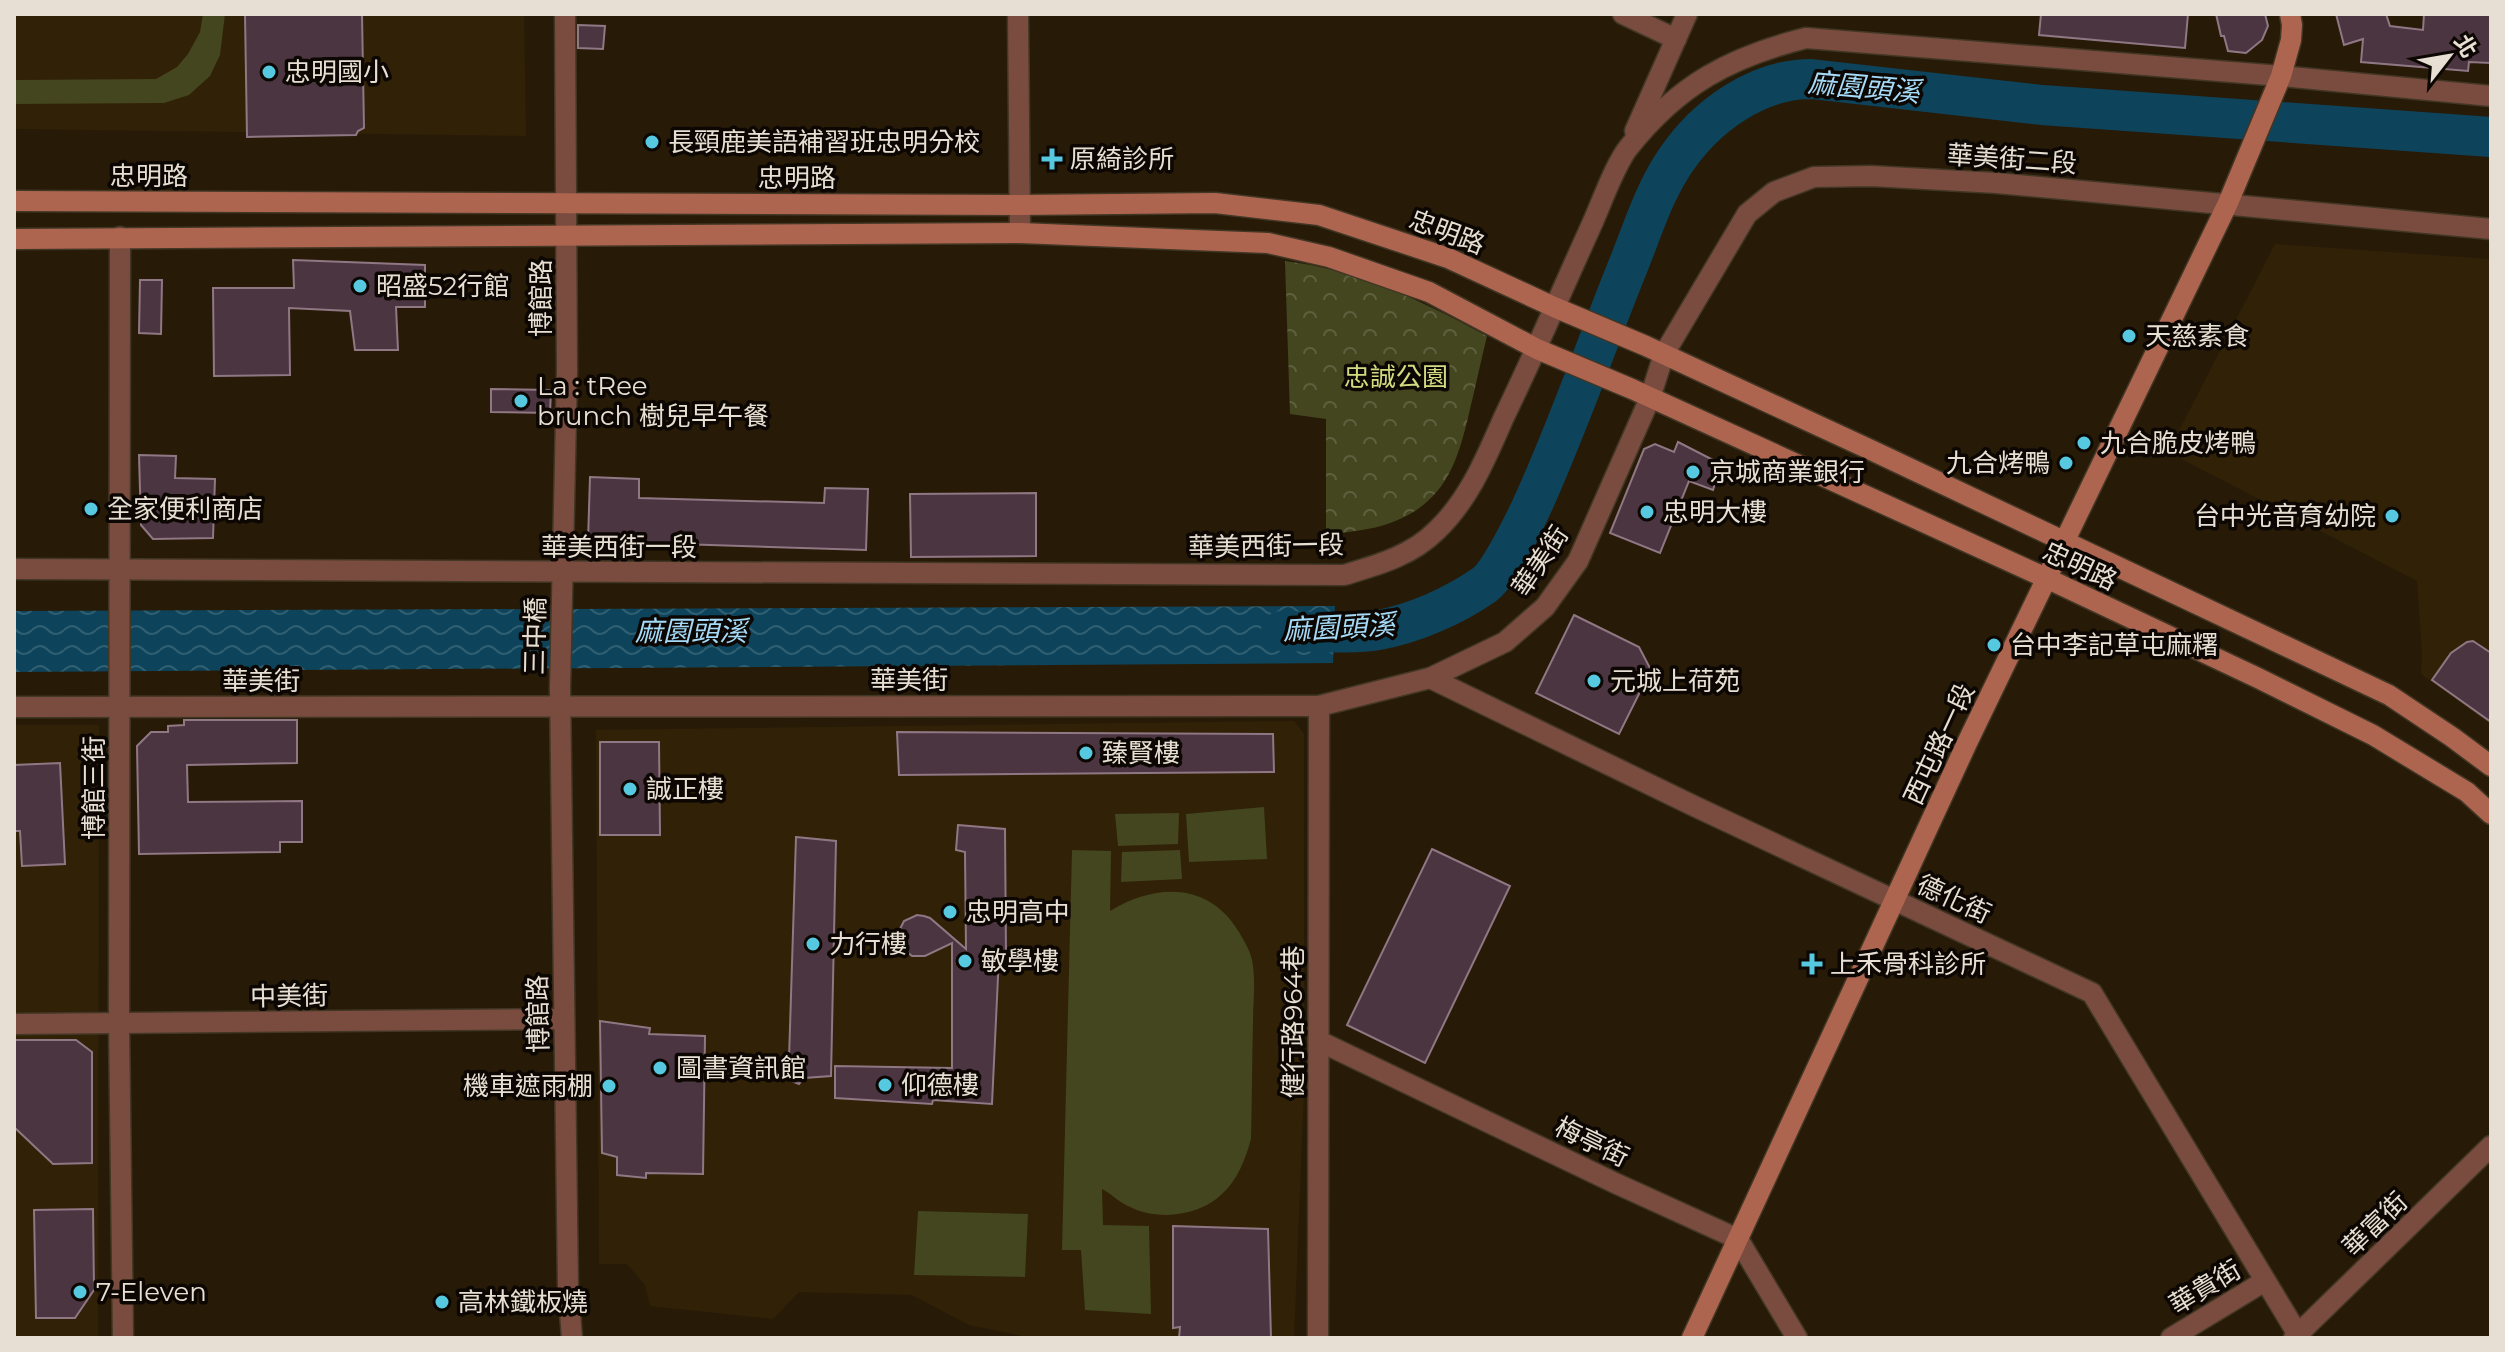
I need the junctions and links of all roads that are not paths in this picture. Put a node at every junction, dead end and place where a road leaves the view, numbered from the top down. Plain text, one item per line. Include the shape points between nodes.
1 (565, 14) edge
2 (1018, 14) edge
3 (1623, 14) edge
4 (1687, 14) edge
5 (2290, 14) edge
6 (1676, 39) junction
7 (2280, 80) junction
8 (2491, 96) edge
9 (1626, 150) junction
10 (14, 201) edge
11 (565, 203) junction
12 (2228, 203) junction
13 (1019, 205) junction
14 (2491, 229) edge
15 (1020, 233) junction
16 (567, 235) junction
17 (120, 237) junction
18 (14, 239) edge
19 (1558, 308) junction
20 (1540, 350) junction
21 (1655, 350) junction
22 (1641, 394) junction
23 (2064, 543) junction
24 (14, 569) edge
25 (118, 575) junction
26 (562, 578) junction
27 (2046, 578) junction
28 (1430, 678) junction
29 (560, 698) junction
30 (120, 701) junction
31 (1319, 706) junction
32 (14, 707) edge
33 (2491, 766) edge
34 (2491, 814) edge
35 (1895, 900) junction
36 (564, 1019) junction
37 (119, 1023) junction
38 (14, 1024) edge
39 (1319, 1041) junction
40 (2491, 1146) edge
41 (1738, 1239) junction
42 (2265, 1281) junction
43 (2297, 1337) edge
44 (123, 1338) edge
45 (572, 1338) edge
46 (1318, 1338) edge
47 (1692, 1338) edge
48 (1797, 1338) edge
49 (2171, 1338) edge

1 - 11 street, 博館路
2 - 13 street
3 - 6 street
4 - 6 street
5 - 7 main road, 西屯路一段 via 2291,40
6 - 9 street
7 - 8 street, 華美西街一段
7 - 9 street, 華美西街一段 via 1806,38 1732,61 1697,81
7 - 12 main road, 西屯路一段
9 - 19 street, 華美西街一段
10 - 11 main road, 忠明路
11 - 13 main road, 忠明路
11 - 16 street, 博館路
12 - 14 street, 華美街二段
12 - 21 street, 華美街二段 via 1997,183 1814,177 1774,192 1747,214
12 - 23 main road, 西屯路一段
13 - 15 street
13 - 19 main road, 忠明路 via 1215,203 1319,215 1448,258
15 - 16 main road
15 - 20 main road via 1268,243 1329,257 1429,292
16 - 17 main road
16 - 26 street, 博館路
17 - 18 main road
17 - 25 street, 博館三街
19 - 20 street, 華美西街一段
19 - 21 main road, 忠明路
20 - 22 main road, 忠明路
20 - 26 street, 華美西街一段 via 1460,505 1435,533 1396,558 1344,575
21 - 22 street, 華美街二段
21 - 23 main road, 忠明路
22 - 27 main road, 忠明路
22 - 28 street, 華美街 via 1578,561 1545,607 1505,642
23 - 27 main road, 西屯路一段
23 - 33 main road, 忠明路 via 2389,695
24 - 25 street, 華美西街一段
25 - 26 street, 華美西街一段
25 - 30 street, 博館三街
26 - 29 street, 三中橋
27 - 34 main road, 忠明路 via 2373,735 2467,792
27 - 35 main road, 西屯路一段
28 - 31 street, 華美街
28 - 35 street, 德化街
29 - 30 street, 華美街
29 - 31 street, 華美街
29 - 36 street, 博館路
30 - 32 street, 華美街
30 - 37 street, 博館三街
31 - 39 street, 健行路964巷
35 - 41 main road, 西屯路一段
35 - 42 street, 德化街 via 2092,993
36 - 37 street, 中美街
36 - 45 street, 博館路
37 - 38 street, 中美街
37 - 44 street, 博館三街
39 - 41 street, 梅亭街
39 - 46 street, 健行路964巷
40 - 43 street, 華富街
41 - 47 main road, 西屯路一段
41 - 48 street
42 - 43 street, 德化街
42 - 49 street, 華貴街

